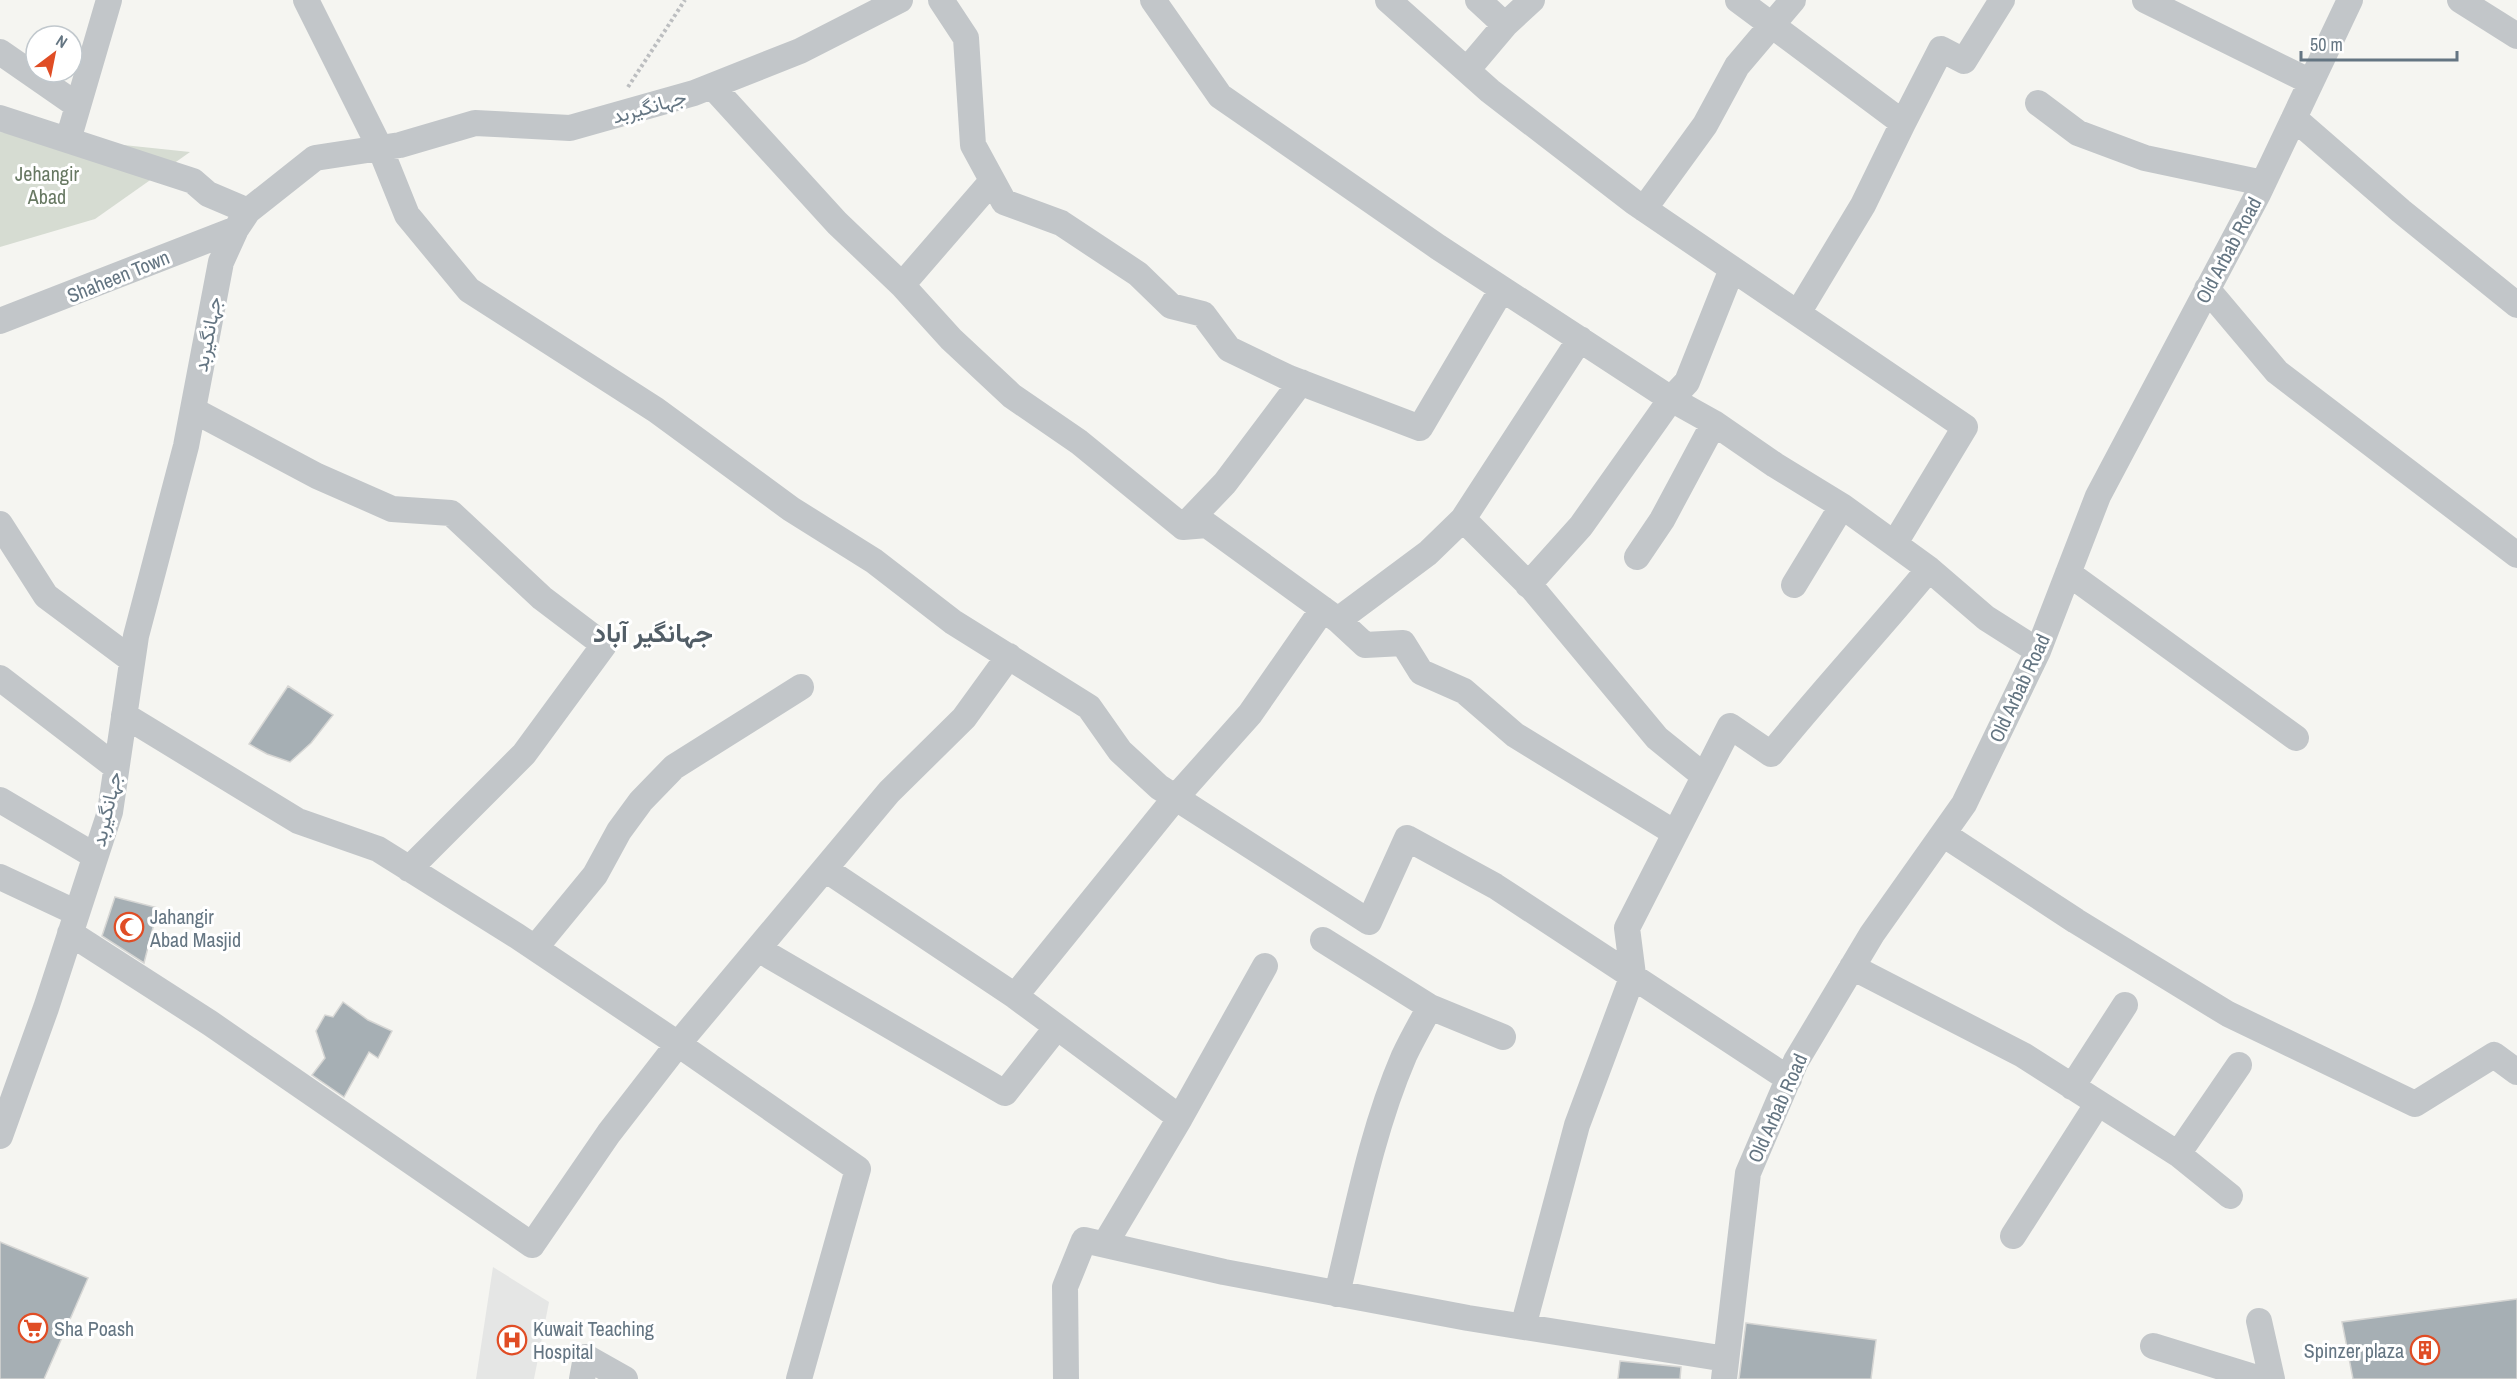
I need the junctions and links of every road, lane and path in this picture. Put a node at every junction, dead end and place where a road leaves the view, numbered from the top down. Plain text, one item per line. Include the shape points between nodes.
1 (109, 0) edge
2 (306, 0) edge
3 (685, 0) edge
4 (900, 0) edge
5 (941, 0) edge
6 (1153, 0) edge
7 (1388, 0) edge
8 (1478, 0) edge
9 (1532, 0) edge
10 (1738, 0) edge
11 (1793, 0) edge
12 (2002, 0) edge
13 (2145, 0) edge
14 (2350, 0) edge
15 (2460, 0) edge
16 (2172, 6) edge
17 (1770, 24) junction
18 (1505, 25) junction
19 (2517, 36) edge
20 (0, 52) edge
21 (1467, 70) junction
22 (2311, 82) junction
23 (712, 86) junction
24 (2038, 103) dead end
25 (78, 106) junction
26 (609, 117) junction
27 (0, 118) edge
28 (2294, 118) junction
29 (1903, 123) junction
30 (68, 140) junction
31 (380, 148) junction
32 (992, 181) junction
33 (2263, 183) junction
34 (1644, 209) junction
35 (242, 220) junction
36 (1732, 269) junction
37 (902, 285) junction
38 (1502, 289) junction
39 (2207, 289) junction
40 (2517, 305) edge
41 (1798, 313) junction
42 (0, 321) edge
43 (1580, 339) junction
44 (1301, 382) junction
45 (1671, 399) junction
46 (193, 410) junction
47 (1714, 423) junction
48 (1842, 506) junction
49 (1463, 519) junction
50 (0, 524) edge
51 (1183, 527) junction
52 (1895, 543) junction
53 (2517, 555) edge
54 (1637, 557) dead end
55 (1929, 569) junction
56 (2068, 573) junction
57 (1528, 585) junction
58 (1794, 585) dead end
59 (1330, 614) junction
60 (2038, 651) junction
61 (1009, 656) junction
62 (132, 660) junction
63 (0, 678) edge
64 (801, 687) dead end
65 (124, 715) junction
66 (2296, 738) dead end
67 (116, 767) junction
68 (1704, 776) junction
69 (1176, 797) junction
70 (0, 800) edge
71 (1675, 833) junction
72 (1943, 834) junction
73 (95, 856) junction
74 (409, 869) junction
75 (825, 869) junction
76 (0, 877) edge
77 (74, 923) junction
78 (1323, 940) dead end
79 (535, 948) junction
80 (758, 949) junction
81 (1264, 966) dead end
82 (1852, 967) junction
83 (1633, 975) junction
84 (1015, 996) junction
85 (2125, 1005) dead end
86 (1430, 1007) junction
87 (1057, 1027) junction
88 (1503, 1037) dead end
89 (678, 1044) junction
90 (2239, 1065) dead end
91 (2517, 1072) edge
92 (1789, 1079) junction
93 (2072, 1086) junction
94 (2098, 1103) junction
95 (1180, 1118) junction
96 (0, 1136) edge
97 (2178, 1154) junction
98 (2230, 1196) dead end
99 (2013, 1236) dead end
100 (1105, 1244) junction
101 (1337, 1294) junction
102 (2259, 1321) dead end
103 (1523, 1327) junction
104 (2153, 1346) dead end
105 (1725, 1369) edge
106 (582, 1379) edge
107 (625, 1379) edge
108 (799, 1379) edge
109 (1066, 1379) edge
110 (2260, 1379) edge
111 (2272, 1379) edge

1 - 25 street
2 - 31 street
3 - 26 path
4 - 23 street, جہانگیربد via 800,51
5 - 32 street via 966,38 973,145
6 - 38 street via 1220,96
7 - 21 street
8 - 18 street
9 - 18 street
10 - 17 street
11 - 17 street
12 - 29 street via 1964,61 1941,49
13 - 16 street
14 - 22 street, Old Arbab Road
15 - 19 street
16 - 22 street
17 - 29 street
17 - 34 street via 1737,66 1705,125
18 - 21 street
20 - 25 street
21 - 34 street
22 - 28 street, Old Arbab Road
23 - 26 street, جہانگیربد
23 - 37 street via 837,223
24 - 33 street via 2078,133 2145,158
25 - 30 street
26 - 31 street, جہانگیربد via 570,128 475,123
27 - 30 street
28 - 33 street, Old Arbab Road
28 - 40 street
29 - 41 street via 1863,205
30 - 35 street via 193,181
31 - 35 street, جہانگیربد via 315,158
31 - 61 street via 407,215 469,290 656,410 791,509 874,561 953,622
32 - 37 street
32 - 44 street via 1004,202 1061,223 1137,274 1171,306 1203,314 1229,349
33 - 39 street, Old Arbab Road
34 - 36 street
35 - 42 street, Shaheen Town
35 - 46 street, جہانگیربد via 221,262
36 - 41 street
36 - 45 street via 1687,382
37 - 51 street via 951,339 1012,396 1079,442
38 - 43 street
38 - 44 street via 1420,428
39 - 53 street via 2277,372
39 - 56 street, Old Arbab Road via 2098,496
41 - 52 street via 1965,427
43 - 45 street
43 - 49 street
44 - 51 street via 1225,483
45 - 47 street
45 - 57 street via 1581,526
46 - 62 street, جہانگیربد
46 - 74 street via 317,476 392,509 452,513 543,598 604,645 524,753
47 - 48 street
47 - 54 street via 1662,520
48 - 52 street
48 - 58 street
49 - 57 street
49 - 59 street via 1428,553
50 - 62 street via 46,596
51 - 59 street via 1207,525
52 - 55 street
55 - 60 street via 1986,618
55 - 68 street via 1771,754 1730,726
56 - 60 street, Old Arbab Road
56 - 66 street
57 - 68 street via 1657,738
59 - 69 street via 1250,714
59 - 71 street via 1365,645 1403,643 1421,672 1464,691 1515,735
60 - 72 street, Old Arbab Road via 1964,804
61 - 69 street via 1089,707 1120,751
61 - 75 street via 964,718 889,792
62 - 65 street, جہانگیربد
63 - 67 street
64 - 79 street via 674,767 641,801 619,831 595,876
65 - 67 street, جہانگیربد
65 - 74 street via 298,820 378,849
67 - 73 street, جہانگیربد via 110,812
68 - 71 street
69 - 83 street via 1369,922 1407,838 1495,886
69 - 84 street
70 - 73 street
71 - 83 street via 1627,928
72 - 82 street, Old Arbab Road
72 - 91 street via 2228,1014 2415,1104 2494,1055
73 - 77 street, جہانگیربد
74 - 79 street
75 - 80 street
75 - 84 street
76 - 77 street
77 - 89 street via 210,1023 532,1245 609,1133
77 - 96 street, جہانگیربد
78 - 86 street
79 - 89 street
80 - 87 street via 1005,1093
80 - 89 street
81 - 95 street
82 - 92 street, Old Arbab Road
82 - 93 street via 2023,1055
83 - 92 street
83 - 103 street via 1577,1125
84 - 87 street
85 - 93 street
86 - 88 street
86 - 101 street via 1390,1095
87 - 95 street
89 - 108 street via 858,1169
90 - 97 street
92 - 105 street, Old Arbab Road via 1748,1173
93 - 94 street
94 - 97 street
94 - 99 street
95 - 100 street
97 - 98 street
100 - 101 street
100 - 109 street via 1084,1240 1065,1287
101 - 103 street
102 - 111 street
103 - 105 street
104 - 110 street
106 - 107 street via 586,1357

